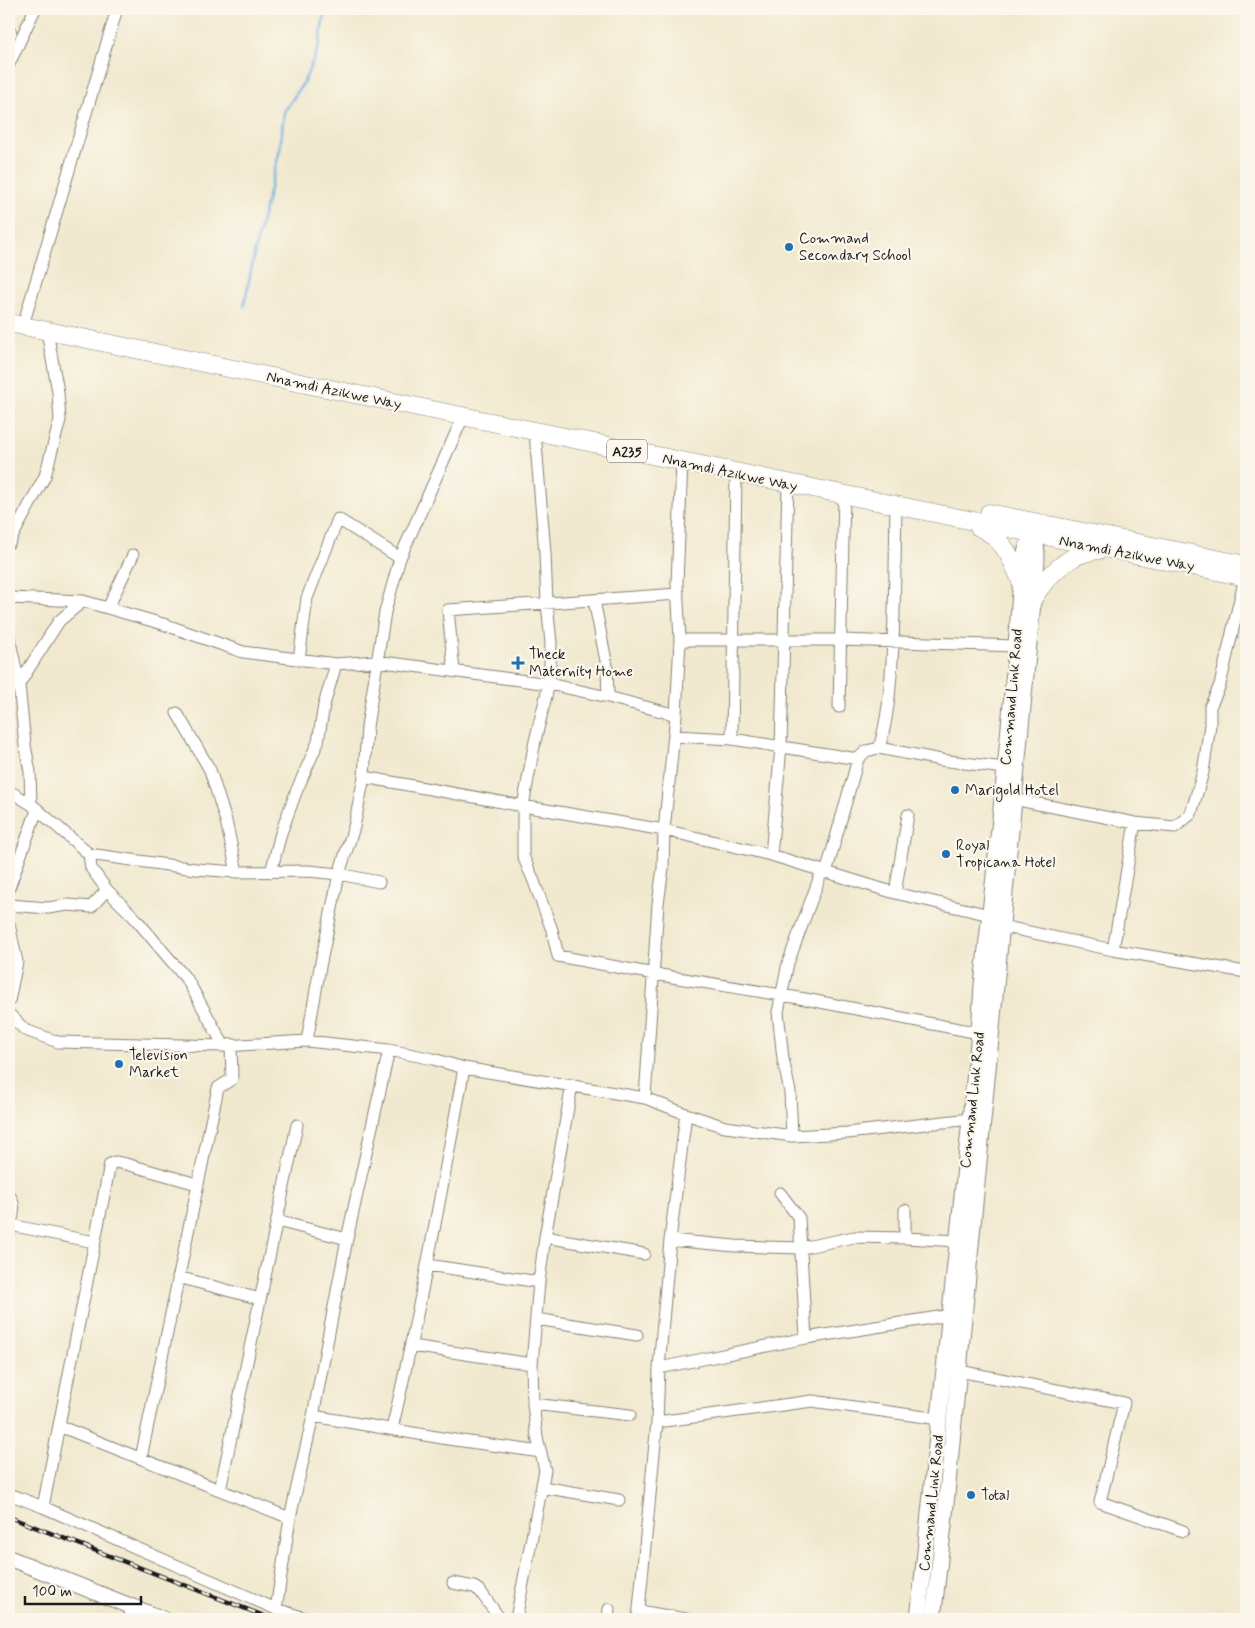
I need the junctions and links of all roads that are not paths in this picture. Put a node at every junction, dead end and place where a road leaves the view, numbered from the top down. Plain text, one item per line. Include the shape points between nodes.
1 (35, 9) edge
2 (117, 9) edge
3 (9, 64) edge
4 (17, 313) edge
5 (9, 323) edge
6 (47, 331) junction
7 (463, 417) junction
8 (535, 432) junction
9 (682, 462) junction
10 (736, 473) junction
11 (788, 484) junction
12 (844, 496) junction
13 (896, 506) junction
14 (998, 515) junction
15 (960, 519) junction
16 (1060, 528) junction
17 (1034, 535) junction
18 (9, 543) edge
19 (1118, 551) junction
20 (133, 554) dead end
21 (400, 558) junction
22 (1246, 573) edge
23 (1021, 581) junction
24 (678, 594) junction
25 (9, 598) edge
26 (1033, 598) junction
27 (594, 600) junction
28 (83, 601) junction
29 (547, 604) junction
30 (108, 608) junction
31 (9, 637) edge
32 (785, 639) junction
33 (680, 640) junction
34 (841, 640) junction
35 (734, 641) junction
36 (893, 642) junction
37 (1016, 646) junction
38 (299, 660) junction
39 (376, 661) junction
40 (336, 664) junction
41 (454, 671) junction
42 (20, 684) junction
43 (549, 684) junction
44 (608, 697) junction
45 (839, 707) dead end
46 (177, 713) dead end
47 (676, 715) junction
48 (674, 736) junction
49 (732, 739) junction
50 (781, 747) junction
51 (879, 748) junction
52 (858, 759) junction
53 (1004, 768) junction
54 (364, 777) junction
55 (9, 791) edge
56 (1013, 799) junction
57 (523, 806) junction
58 (34, 807) junction
59 (908, 815) dead end
60 (1135, 823) junction
61 (664, 830) junction
62 (89, 854) junction
63 (771, 855) junction
64 (237, 872) junction
65 (271, 872) junction
66 (824, 872) junction
67 (339, 874) junction
68 (379, 882) dead end
69 (9, 888) edge
70 (108, 890) junction
71 (895, 893) junction
72 (9, 904) edge
73 (990, 915) junction
74 (9, 924) edge
75 (1001, 926) junction
76 (1113, 950) junction
77 (1246, 972) edge
78 (654, 974) junction
79 (989, 986) junction
80 (782, 995) junction
81 (9, 1001) edge
82 (9, 1014) edge
83 (979, 1033) junction
84 (307, 1041) junction
85 (228, 1045) junction
86 (389, 1050) junction
87 (464, 1068) junction
88 (572, 1085) junction
89 (645, 1098) junction
90 (686, 1114) junction
91 (970, 1119) junction
92 (297, 1125) dead end
93 (792, 1136) junction
94 (197, 1184) junction
95 (780, 1193) dead end
96 (9, 1195) edge
97 (905, 1210) dead end
98 (277, 1221) junction
99 (10, 1229) edge
100 (545, 1237) junction
101 (905, 1238) junction
102 (347, 1240) junction
103 (670, 1240) junction
104 (958, 1241) junction
105 (94, 1242) junction
106 (801, 1248) junction
107 (644, 1254) dead end
108 (428, 1265) junction
109 (178, 1277) junction
110 (539, 1282) junction
111 (260, 1299) junction
112 (951, 1315) junction
113 (536, 1319) junction
114 (637, 1335) dead end
115 (806, 1338) junction
116 (412, 1346) junction
117 (532, 1364) junction
118 (659, 1368) junction
119 (958, 1371) junction
120 (533, 1404) junction
121 (630, 1415) dead end
122 (313, 1416) junction
123 (939, 1419) junction
124 (656, 1422) junction
125 (59, 1426) junction
126 (392, 1429) junction
127 (541, 1452) junction
128 (141, 1458) junction
129 (542, 1487) junction
130 (220, 1490) junction
131 (9, 1494) edge
132 (619, 1500) dead end
133 (43, 1507) junction
134 (290, 1518) junction
135 (1182, 1530) dead end
136 (9, 1558) edge
137 (453, 1583) dead end
138 (276, 1609) junction
139 (137, 1614) edge
140 (639, 1615) edge
141 (163, 1619) edge
142 (308, 1619) edge
143 (500, 1619) edge
144 (516, 1619) edge
145 (686, 1619) edge
146 (918, 1619) edge
147 (933, 1619) edge

1 - 3 street
2 - 4 street
4 - 14 highway, Nnamdi Azikwe Way / A235
5 - 6 highway, Nnamdi Azikwe Way / A235
6 - 7 highway, Nnamdi Azikwe Way / A235
6 - 18 street via 60,420 45,476
7 - 8 highway, Nnamdi Azikwe Way / A235
7 - 21 street
8 - 9 highway, Nnamdi Azikwe Way / A235
8 - 29 street
9 - 10 highway, Nnamdi Azikwe Way / A235
9 - 24 street
10 - 11 highway, Nnamdi Azikwe Way / A235
10 - 35 street
11 - 12 highway, Nnamdi Azikwe Way / A235
11 - 32 street
12 - 13 highway, Nnamdi Azikwe Way / A235
12 - 34 street
13 - 15 highway, Nnamdi Azikwe Way / A235
13 - 36 street
14 - 16 highway, Nnamdi Azikwe Way / A235
14 - 17 main road via 1018,522
15 - 17 highway, Nnamdi Azikwe Way / A235
15 - 23 highway via 982,528 999,540
16 - 17 main road
16 - 22 highway, Nnamdi Azikwe Way / A235
17 - 19 highway, Nnamdi Azikwe Way / A235
17 - 23 main road, Command Link Road via 1027,547
17 - 26 main road, Command Link Road via 1037,554
19 - 22 highway, Nnamdi Azikwe Way / A235
19 - 26 highway via 1093,551 1070,559 1051,575
20 - 30 street
21 - 38 street via 338,519 307,598
21 - 39 street
22 - 60 street via 1220,685 1210,706 1203,772 1191,814 1175,827
23 - 37 main road, Command Link Road
24 - 27 street
24 - 33 street
25 - 28 street
26 - 56 main road, Command Link Road
27 - 29 street
27 - 44 street via 607,666
28 - 30 street
28 - 42 street via 59,622
29 - 41 street via 448,610
29 - 43 street via 552,643
30 - 38 street via 243,652
31 - 42 street
32 - 34 street
32 - 35 street
32 - 50 street
33 - 35 street
33 - 47 street
34 - 36 street
34 - 45 street
35 - 49 street
36 - 37 street
36 - 51 street via 889,704
37 - 53 main road, Command Link Road
38 - 40 street
39 - 40 street
39 - 41 street
39 - 54 street
40 - 65 street via 318,742 280,833
41 - 43 street
42 - 58 street
43 - 44 street
43 - 57 street
44 - 47 street
46 - 64 street via 210,770
47 - 48 street
48 - 49 street
48 - 61 street
49 - 50 street
50 - 52 street
50 - 63 street
51 - 52 street via 866,750
51 - 53 street
52 - 66 street
53 - 73 main road, Command Link Road
54 - 57 street
54 - 67 street via 354,827
55 - 58 street
56 - 60 street
56 - 75 main road, Command Link Road
57 - 61 street
57 - 78 street via 523,856 552,930 558,956
58 - 62 street
58 - 69 street
59 - 71 street
60 - 76 street
61 - 63 street
61 - 78 street via 664,868 658,904
62 - 64 street
62 - 70 street via 91,868
63 - 66 street
64 - 65 street
65 - 67 street
66 - 71 street
66 - 80 street via 788,963
67 - 68 street
67 - 84 street
70 - 72 street via 91,907 48,908
70 - 85 street via 188,981
71 - 73 street
73 - 79 main road, Command Link Road
74 - 81 street via 17,962
75 - 76 street
75 - 79 main road, Command Link Road
76 - 77 street
78 - 80 street
78 - 89 street
79 - 83 main road, Command Link Road
79 - 119 main road, Command Link Road
80 - 83 street
80 - 93 street via 778,1012 790,1092
82 - 85 street via 25,1030 58,1042
83 - 91 main road, Command Link Road
84 - 85 street
84 - 86 street
85 - 94 street via 232,1079 218,1088
86 - 87 street
86 - 102 street
87 - 88 street
87 - 108 street
88 - 89 street
88 - 100 street
89 - 90 street
90 - 93 street via 725,1127
90 - 103 street
91 - 93 street
91 - 104 main road, Command Link Road
92 - 98 street
94 - 105 street via 126,1164 110,1164
94 - 109 street
95 - 106 street via 799,1218
96 - 99 street via 14,1206
97 - 101 street
98 - 102 street
98 - 111 street
99 - 105 street
100 - 107 street
100 - 110 street
101 - 104 street
101 - 106 street via 854,1237
102 - 122 street
103 - 106 street
103 - 118 street
104 - 112 main road, Command Link Road
105 - 125 street
106 - 115 street
108 - 110 street
108 - 116 street
109 - 111 street
109 - 128 street
110 - 113 street
111 - 130 street
112 - 115 street
112 - 123 main road, Command Link Road
113 - 114 street
113 - 117 street
115 - 118 street
116 - 117 street
116 - 126 street
117 - 120 street
118 - 124 street
119 - 135 street via 1124,1403 1100,1502
119 - 147 main road, Command Link Road
120 - 121 street
120 - 127 street
122 - 126 street
122 - 134 street
123 - 124 street via 812,1401
123 - 146 main road, Command Link Road
124 - 140 street
125 - 128 street
125 - 133 street
126 - 127 street
127 - 129 street via 546,1470
128 - 130 street
129 - 132 street
129 - 144 street
130 - 134 street
131 - 133 street
133 - 138 street
134 - 138 street
136 - 139 main road
137 - 143 street via 480,1591
138 - 142 street
139 - 141 main road
140 - 145 street

